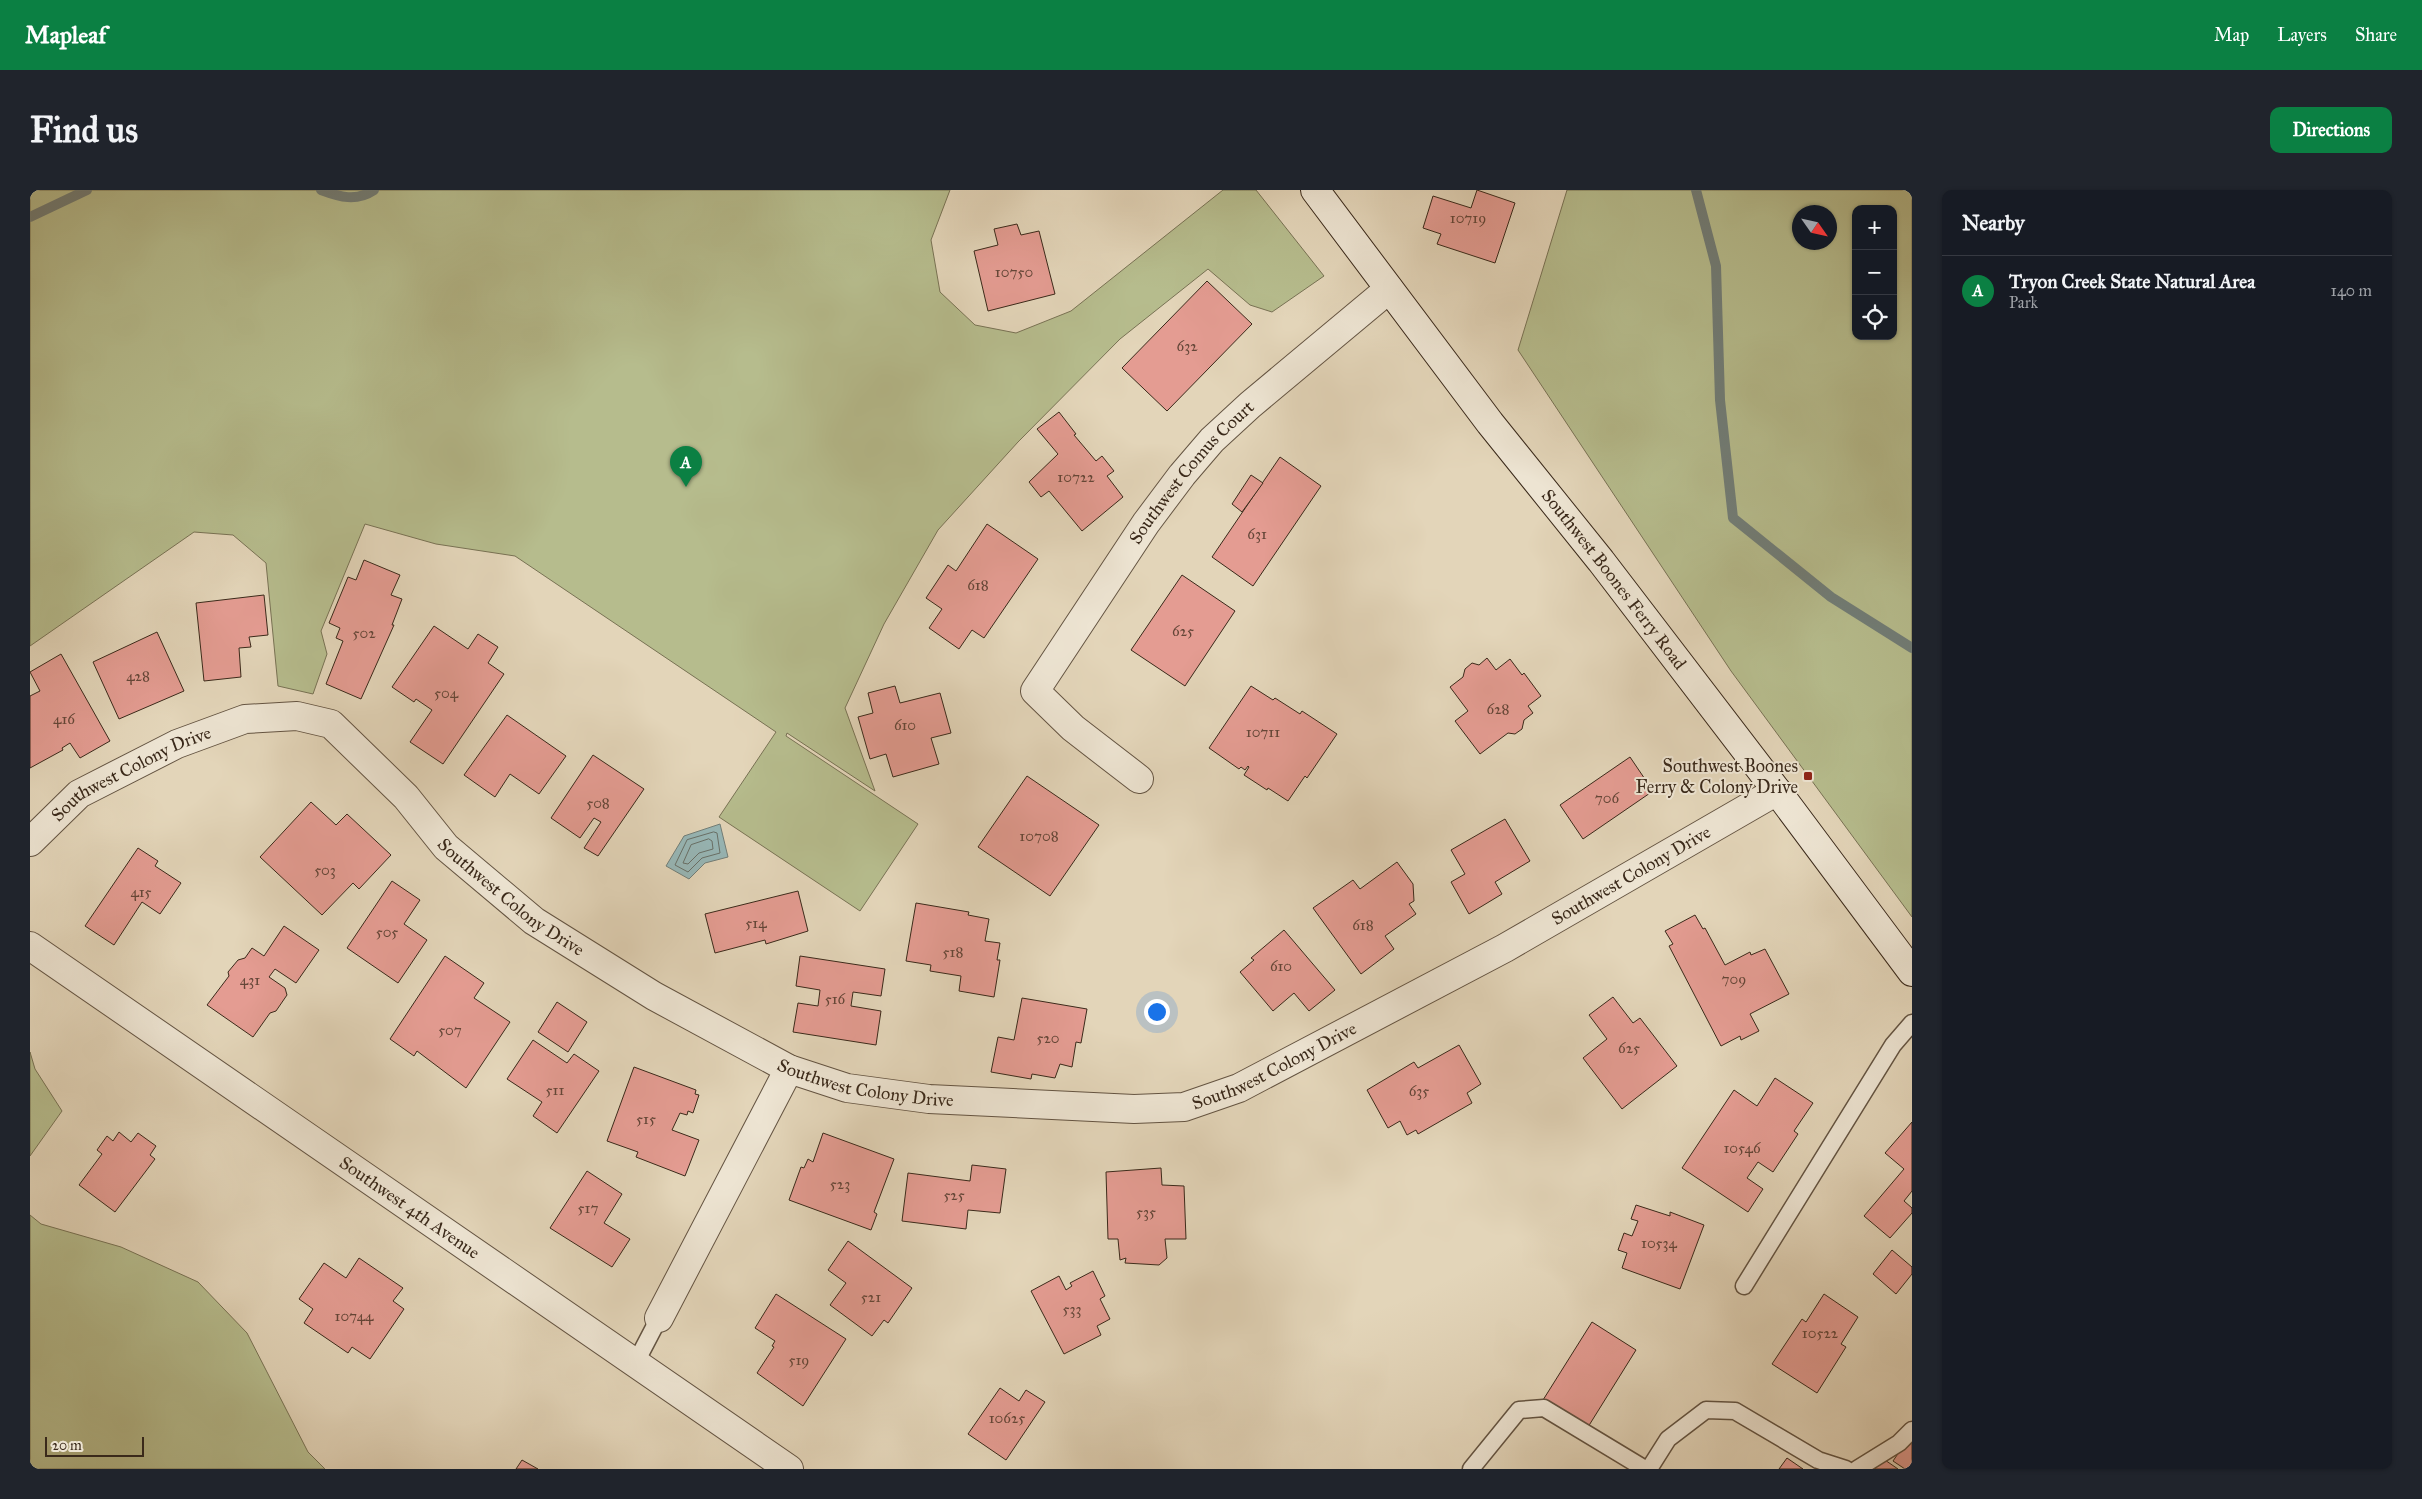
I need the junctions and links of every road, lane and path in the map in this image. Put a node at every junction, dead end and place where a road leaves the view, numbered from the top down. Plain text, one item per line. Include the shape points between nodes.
1 (1315, 190) edge
2 (1389, 289) junction
3 (1139, 779) dead end
4 (1777, 791) junction
5 (30, 842) edge
6 (30, 946) edge
7 (1912, 972) edge
8 (1912, 1022) edge
9 (789, 1069) junction
10 (1744, 1286) dead end
11 (659, 1318) joint
12 (635, 1364) junction
13 (1912, 1430) edge
14 (789, 1469) edge
15 (1471, 1469) edge
16 (1647, 1469) edge
17 (1846, 1469) edge
18 (1857, 1469) edge

1 - 2 street, Southwest Boones Ferry Road
2 - 3 street, Southwest Comus Court via 1212,440 1146,523 1035,691 1073,728
2 - 4 street, Southwest Boones Ferry Road
4 - 7 street, Southwest Boones Ferry Road
4 - 9 street, Southwest Colony Drive via 1496,953 1238,1088 1184,1107 1134,1109 929,1099 847,1088
5 - 9 street, Southwest Colony Drive via 79,794 177,744 246,719 297,716 330,724 406,797 446,847 534,921 654,996
6 - 12 street, Southwest 4th Avenue
8 - 10 lane via 1893,1045
9 - 11 street
11 - 12 lane
12 - 14 street, Southwest 4th Avenue
13 - 18 lane via 1899,1443
15 - 16 lane via 1519,1410 1544,1408
16 - 17 lane via 1668,1439 1706,1410 1735,1411 1818,1460

